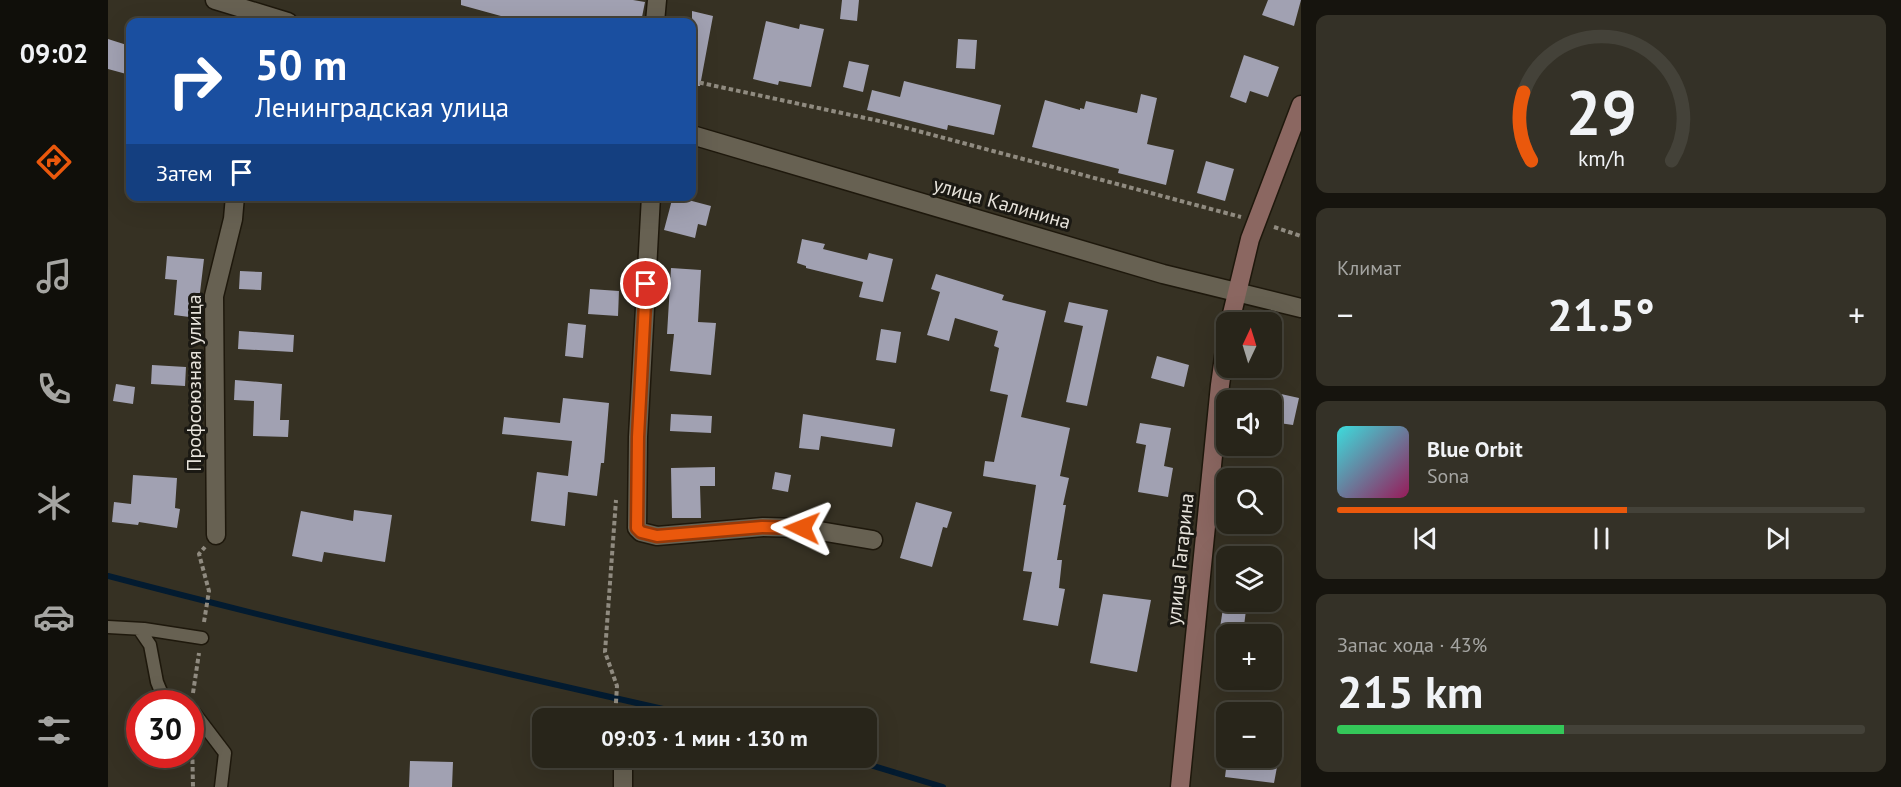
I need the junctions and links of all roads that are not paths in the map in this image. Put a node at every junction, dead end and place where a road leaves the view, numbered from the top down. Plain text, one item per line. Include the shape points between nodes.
1 (215, 0) edge
2 (657, 0) edge
3 (252, 11) edge
4 (275, 18) edge
5 (655, 18) edge
6 (1301, 105) edge
7 (696, 136) edge
8 (235, 201) edge
9 (651, 201) edge
10 (1236, 293) junction
11 (1301, 308) edge
12 (1232, 312) edge
13 (1221, 378) edge
14 (216, 535) road end
15 (873, 540) dead end
16 (108, 627) edge
17 (139, 629) junction
18 (202, 638) road end
19 (160, 690) edge
20 (204, 725) edge
21 (221, 787) edge
22 (1180, 787) edge

1 - 3 street
2 - 5 street
3 - 4 street
6 - 10 street via 1250,239
7 - 10 street, улица Калинина
8 - 14 street, Профсоюзная улица via 214,296
9 - 15 street via 637,528 657,536 762,527 802,528
10 - 11 street, улица Калинина
10 - 12 street
13 - 22 street, улица Гагарина
16 - 17 lane
17 - 18 lane
17 - 19 lane via 150,645
20 - 21 lane via 225,753

